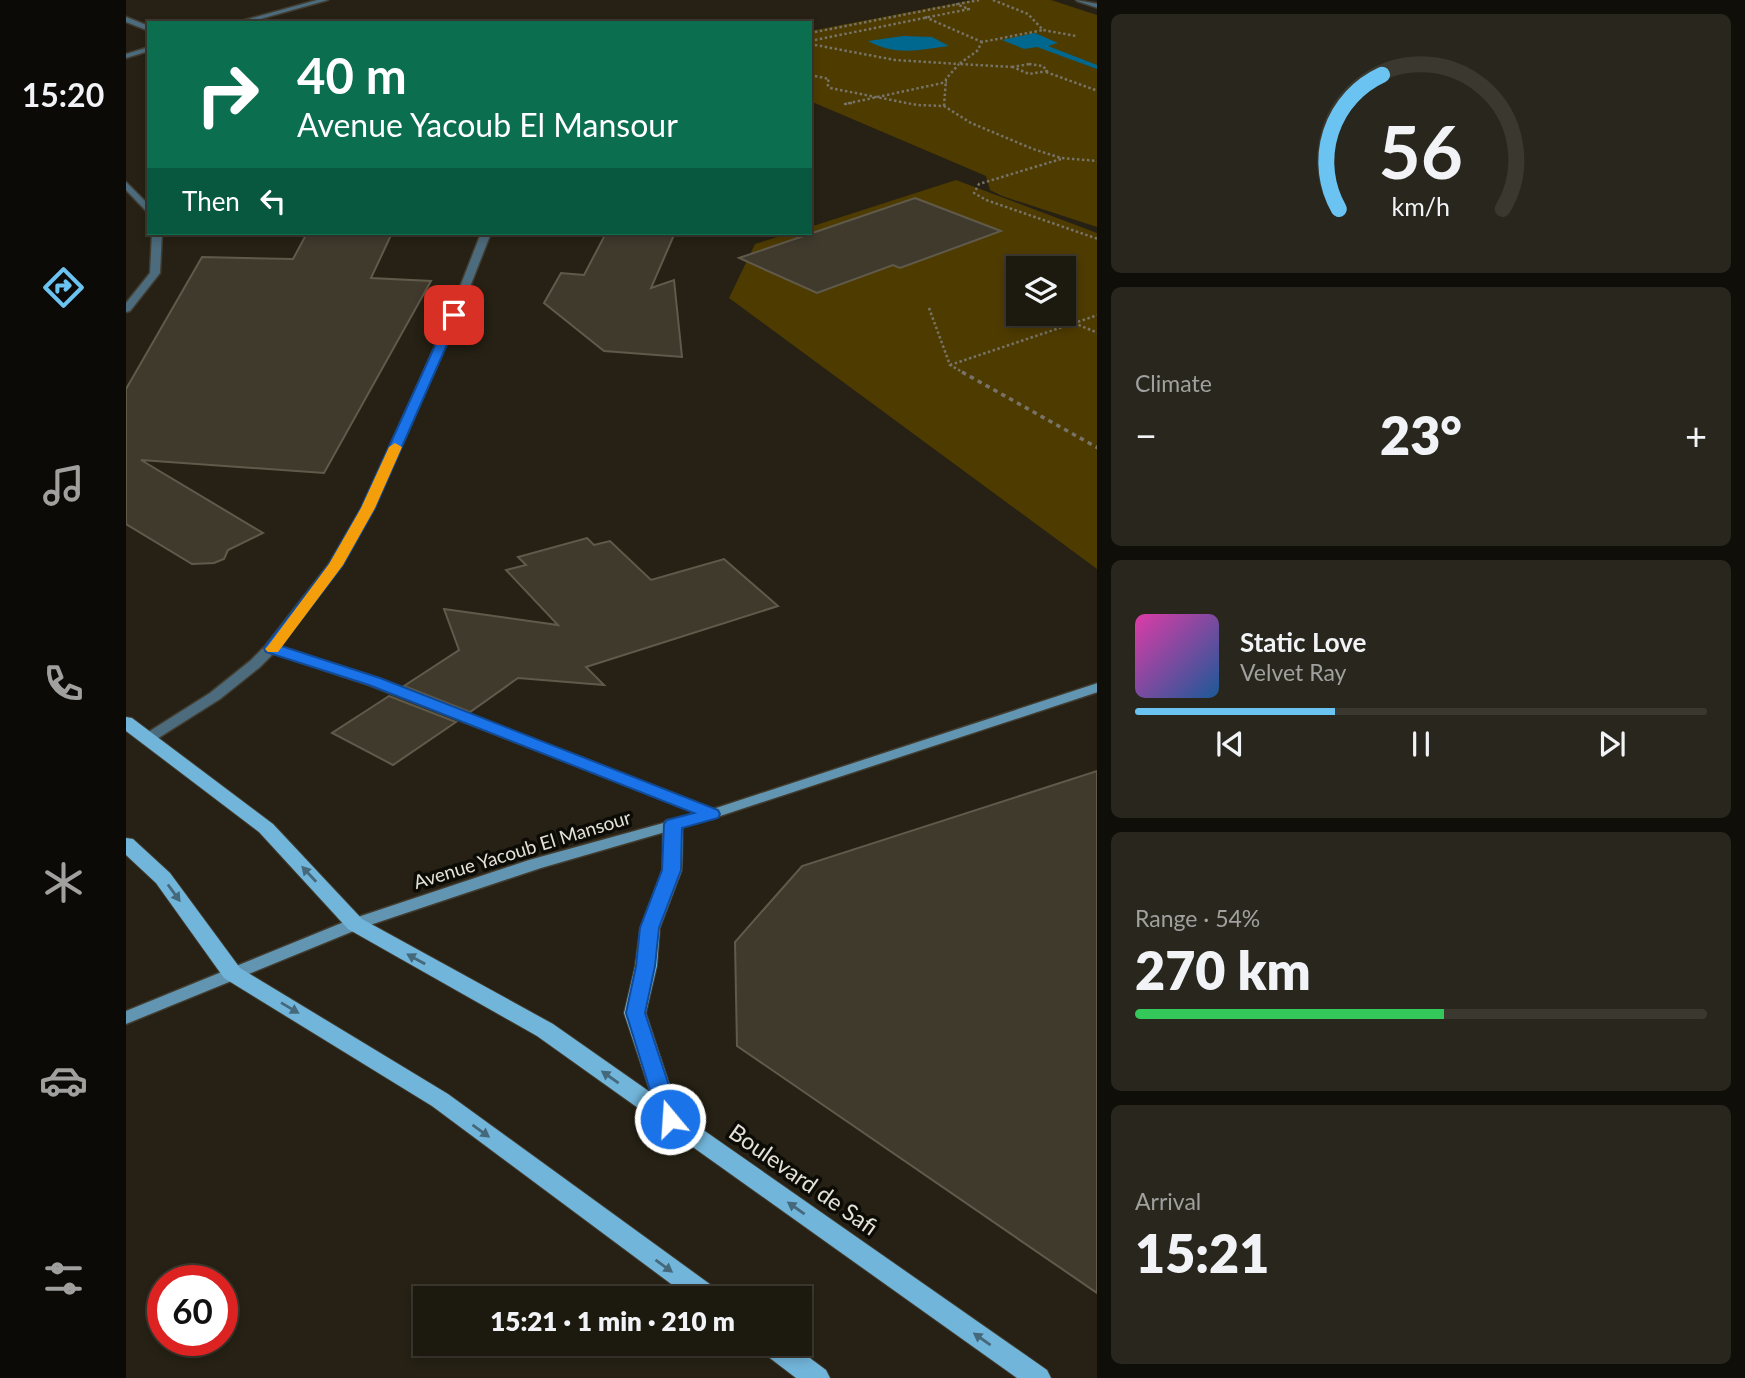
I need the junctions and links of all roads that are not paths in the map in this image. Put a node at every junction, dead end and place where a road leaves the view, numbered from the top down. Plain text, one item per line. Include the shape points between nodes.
1 (325, 0) edge
2 (1079, 0) edge
3 (1097, 6) edge
4 (126, 19) edge
5 (249, 21) edge
6 (147, 28) edge
7 (147, 50) edge
8 (126, 56) edge
9 (126, 185) edge
10 (147, 209) edge
11 (157, 235) edge
12 (485, 235) edge
13 (126, 309) edge
14 (271, 648) junction
15 (1097, 687) edge
16 (126, 722) edge
17 (146, 739) junction
18 (712, 814) junction
19 (673, 824) junction
20 (126, 844) edge
21 (355, 924) junction
22 (232, 973) junction
23 (126, 1018) edge
24 (670, 1119) junction
25 (693, 1286) edge
26 (787, 1356) edge
27 (817, 1378) edge
28 (1038, 1378) edge

1 - 5 street
2 - 3 street
4 - 6 street
7 - 8 street
9 - 10 street
11 - 13 street via 155,273
12 - 14 street via 368,508 335,565
14 - 17 street via 215,696
14 - 18 street via 374,682
15 - 18 main road, Avenue Yacoub El Mansour
16 - 17 main road, Boulevard de Safi
21 -> 17 main road, Boulevard de Safi via 266,828
18 - 19 main road, Avenue Yacoub El Mansour
19 - 21 main road, Avenue Yacoub El Mansour via 535,863
19 - 24 main road via 671,870 650,928 635,1013
20 -> 22 main road via 163,878
21 - 22 main road, Avenue Yacoub El Mansour
24 -> 21 main road, Boulevard de Safi via 545,1030
22 - 23 main road, Avenue Yacoub El Mansour
22 -> 25 main road via 439,1100
28 -> 24 main road, Boulevard de Safi
26 - 27 main road

